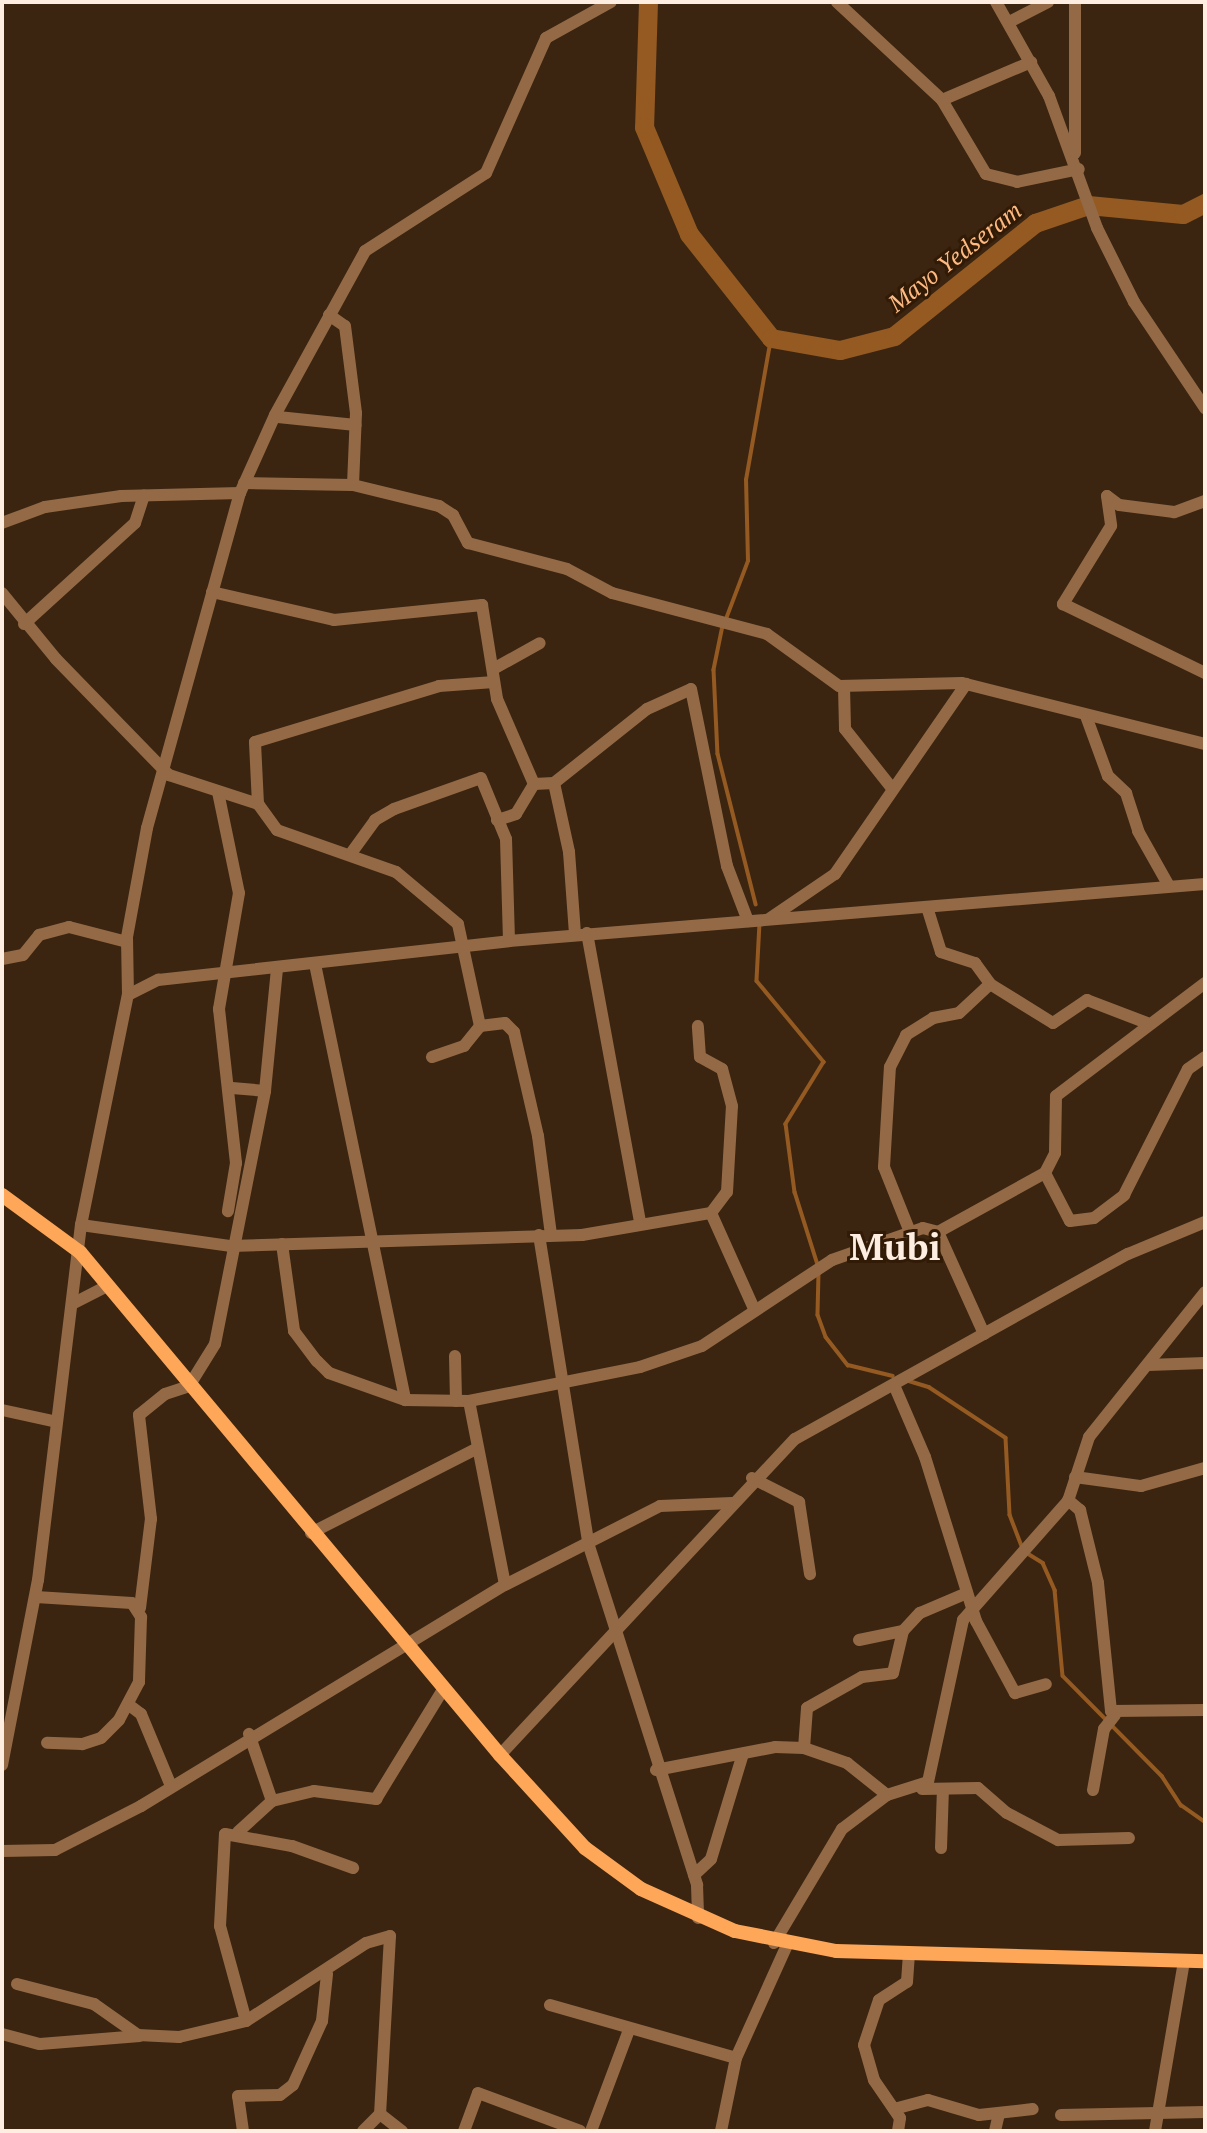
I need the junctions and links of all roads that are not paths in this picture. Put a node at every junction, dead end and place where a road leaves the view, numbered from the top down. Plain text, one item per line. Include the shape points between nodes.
1 (611, 2) edge
2 (837, 2) edge
3 (996, 2) edge
4 (1048, 2) edge
5 (1075, 2) edge
6 (1009, 22) junction
7 (1031, 62) junction
8 (942, 100) junction
9 (1077, 162) junction
10 (329, 315) junction
11 (1205, 408) edge
12 (278, 417) junction
13 (356, 425) junction
14 (353, 485) junction
15 (242, 488) junction
16 (144, 495) junction
17 (1205, 501) edge
18 (2, 523) edge
19 (212, 592) junction
20 (2, 593) edge
21 (24, 624) junction
22 (540, 643) dead end
23 (1205, 673) edge
24 (494, 675) junction
25 (966, 684) junction
26 (844, 687) junction
27 (1086, 716) junction
28 (1205, 744) edge
29 (164, 768) junction
30 (554, 783) junction
31 (534, 784) junction
32 (891, 787) junction
33 (218, 792) junction
34 (258, 804) junction
35 (497, 820) junction
36 (352, 852) junction
37 (1205, 884) edge
38 (1169, 886) junction
39 (927, 906) junction
40 (769, 919) junction
41 (748, 921) junction
42 (581, 934) junction
43 (509, 941) junction
44 (127, 942) junction
45 (467, 946) junction
46 (2, 959) edge
47 (315, 964) junction
48 (276, 968) junction
49 (226, 972) junction
50 (1205, 983) edge
51 (990, 984) junction
52 (128, 995) junction
53 (1147, 1024) junction
54 (480, 1026) junction
55 (698, 1026) dead end
56 (432, 1057) dead end
57 (1205, 1057) edge
58 (232, 1088) junction
59 (265, 1091) junction
60 (1045, 1173) junction
61 (2, 1195) edge
62 (228, 1211) dead end
63 (711, 1213) junction
64 (1205, 1222) edge
65 (640, 1223) junction
66 (81, 1225) junction
67 (910, 1232) junction
68 (938, 1232) junction
69 (545, 1235) junction
70 (375, 1242) junction
71 (282, 1244) junction
72 (230, 1246) junction
73 (80, 1252) junction
74 (107, 1286) junction
75 (1205, 1292) edge
76 (74, 1303) junction
77 (755, 1311) junction
78 (984, 1334) junction
79 (455, 1356) dead end
80 (1205, 1363) edge
81 (1148, 1365) junction
82 (562, 1382) junction
83 (894, 1385) junction
84 (189, 1386) junction
85 (405, 1400) junction
86 (463, 1401) junction
87 (2, 1410) edge
88 (57, 1422) junction
89 (478, 1448) junction
90 (1205, 1468) edge
91 (1075, 1477) junction
92 (752, 1478) junction
93 (1068, 1500) junction
94 (732, 1503) junction
95 (311, 1533) junction
96 (589, 1546) junction
97 (810, 1574) dead end
98 (505, 1585) junction
99 (36, 1597) junction
100 (969, 1600) junction
101 (140, 1608) junction
102 (903, 1630) junction
103 (614, 1635) junction
104 (859, 1640) dead end
105 (408, 1646) junction
106 (1046, 1684) dead end
107 (444, 1688) junction
108 (129, 1705) junction
109 (1205, 1710) edge
110 (1114, 1716) junction
111 (249, 1734) junction
112 (47, 1743) dead end
113 (804, 1748) junction
114 (743, 1754) junction
115 (500, 1755) junction
116 (2, 1765) edge
117 (656, 1770) junction
118 (171, 1786) junction
119 (922, 1789) junction
120 (943, 1789) junction
121 (1093, 1790) dead end
122 (887, 1795) junction
123 (272, 1801) junction
124 (239, 1832) junction
125 (1129, 1838) dead end
126 (941, 1848) dead end
127 (2, 1851) edge
128 (353, 1868) dead end
129 (694, 1875) junction
130 (698, 1917) junction
131 (781, 1944) junction
132 (909, 1955) junction
133 (1184, 1961) junction
134 (1205, 1961) edge
135 (327, 1974) junction
136 (17, 1984) dead end
137 (550, 2005) dead end
138 (246, 2021) junction
139 (629, 2030) junction
140 (2, 2034) edge
141 (154, 2034) junction
142 (736, 2058) junction
143 (894, 2109) junction
144 (1033, 2109) dead end
145 (1205, 2112) edge
146 (999, 2113) junction
147 (380, 2114) junction
148 (1062, 2115) dead end
149 (1159, 2118) junction
150 (243, 2131) edge
151 (363, 2131) edge
152 (402, 2131) edge
153 (464, 2131) edge
154 (580, 2131) edge
155 (590, 2131) edge
156 (721, 2131) edge
157 (898, 2131) edge
158 (995, 2131) edge
159 (1155, 2131) edge

1 - 10 street via 546,38 528,69 494,166 465,191 365,251
2 - 8 street
3 - 6 street
4 - 6 street
5 - 9 street
6 - 7 street
7 - 8 street
7 - 9 street
8 - 9 street via 967,148 996,181 1040,180
9 - 11 street via 1097,228 1134,302
10 - 12 street
10 - 13 street via 345,326
12 - 13 street
12 - 15 street
13 - 14 street
14 - 15 street
14 - 26 street via 449,511 468,543 485,550 543,561 612,593 767,634
15 - 16 street
15 - 19 street
16 - 18 street via 45,507
16 - 21 street via 135,523
17 - 23 street via 1174,512 1119,505 1107,496 1111,526 1063,604
19 - 24 street via 334,620 479,604
19 - 29 street
20 - 21 street
21 - 29 street
22 - 24 street
24 - 31 street
24 - 34 street via 258,737
25 - 26 street
25 - 27 street
25 - 32 street
26 - 32 street via 845,729
27 - 28 street
27 - 38 street via 1108,776 1126,793 1138,831
29 - 33 street via 177,781
29 - 44 street
30 - 31 street
30 - 41 street via 648,709 691,689 727,866
30 - 42 street
31 - 35 street via 516,814
32 - 40 street via 835,874
33 - 34 street
33 - 49 street via 239,893
34 - 36 street via 276,830 302,842
35 - 36 street via 481,778 394,809 376,820
35 - 43 street via 506,839
36 - 45 street via 396,872 458,924
37 - 38 street
38 - 39 street
39 - 40 street
39 - 51 street via 935,944 975,963
40 - 41 street
41 - 42 street
42 - 43 street
42 - 65 street
43 - 45 street
44 - 46 street via 69,927 39,936 23,955
44 - 52 street
45 - 47 street
45 - 54 street
47 - 48 street
47 - 70 street
48 - 49 street
48 - 59 street
49 - 52 street via 158,980
49 - 58 street via 219,1009
50 - 53 street
51 - 53 street via 1059,1024 1077,1002 1087,1000
51 - 67 street via 959,1013 933,1018 906,1035 890,1067 884,1167
52 - 66 street
53 - 60 street via 1130,1045 1056,1096 1055,1153
54 - 56 street via 464,1046
54 - 69 street via 505,1024 514,1032 538,1136
55 - 63 street via 701,1057 722,1069 732,1106 727,1192
57 - 60 street via 1188,1069 1124,1195 1094,1218 1070,1221
58 - 59 street
58 - 62 street via 236,1163
59 - 72 street
60 - 68 street
61 - 73 main road
63 - 65 street
63 - 77 street
64 - 78 street via 1128,1254
65 - 69 street
66 - 72 street
66 - 73 street
67 - 68 street
67 - 77 street via 831,1260
68 - 78 street
69 - 70 street
69 - 82 street
70 - 71 street
70 - 85 street
71 - 72 street
71 - 85 street via 294,1331 317,1361 328,1373
72 - 84 street via 215,1344
73 - 74 main road
73 - 76 street
74 - 76 street
74 - 84 main road
75 - 81 street
76 - 88 street
77 - 82 street via 702,1346 640,1367
78 - 83 street
79 - 86 street
80 - 81 street
81 - 91 street via 1089,1437
82 - 86 street
82 - 96 street
83 - 92 street via 809,1429
83 - 100 street via 925,1457
84 - 95 main road
84 - 101 street via 165,1394 139,1415 151,1519
85 - 86 street
86 - 89 street
87 - 88 street
88 - 99 street
89 - 95 street
89 - 98 street
90 - 91 street via 1141,1486
91 - 93 street
92 - 94 street
92 - 97 street via 799,1502
93 - 100 street
93 - 110 street via 1080,1510 1098,1583 1108,1706
94 - 96 street via 671,1503
94 - 103 street
95 - 105 main road
96 - 98 street
96 - 103 street
98 - 105 street
99 - 101 street
99 - 116 street
100 - 102 street via 920,1613
100 - 106 street via 1015,1693
100 - 119 street
101 - 108 street via 142,1655
102 - 104 street
102 - 113 street via 893,1673 862,1677 807,1708
103 - 115 street
103 - 117 street
105 - 107 main road
105 - 111 street
107 - 115 main road
107 - 123 street via 376,1799 314,1791
108 - 112 street via 101,1738
108 - 118 street via 141,1714
109 - 110 street
110 - 121 street via 1104,1729
111 - 118 street
111 - 123 street
113 - 114 street
113 - 122 street via 847,1763
114 - 117 street
114 - 129 street via 711,1859
115 - 130 main road via 585,1848 641,1889
117 - 129 street
118 - 127 street via 55,1850
119 - 120 street
119 - 122 street
120 - 125 street via 978,1788 1007,1813 1058,1840
120 - 126 street
122 - 131 street via 835,1838
123 - 124 street
124 - 128 street
124 - 138 street via 223,1838 218,1899 227,1960
129 - 130 street
130 - 131 main road
131 - 132 main road
131 - 142 street
132 - 133 main road
132 - 143 street via 907,1982 879,2000 866,2025 866,2061
133 - 134 main road
133 - 149 street
135 - 138 street
135 - 147 street via 366,1943 390,1936
135 - 150 street via 322,2021 293,2085 280,2095 238,2096
136 - 141 street via 94,2004 138,2035
137 - 139 street
138 - 141 street via 179,2037
139 - 142 street
139 - 155 street
140 - 141 street via 40,2045
142 - 156 street
143 - 146 street via 928,2100 979,2115
143 - 157 street
144 - 146 street
145 - 149 street
146 - 158 street
147 - 151 street
147 - 152 street
148 - 149 street
149 - 159 street
153 - 154 street via 478,2093

